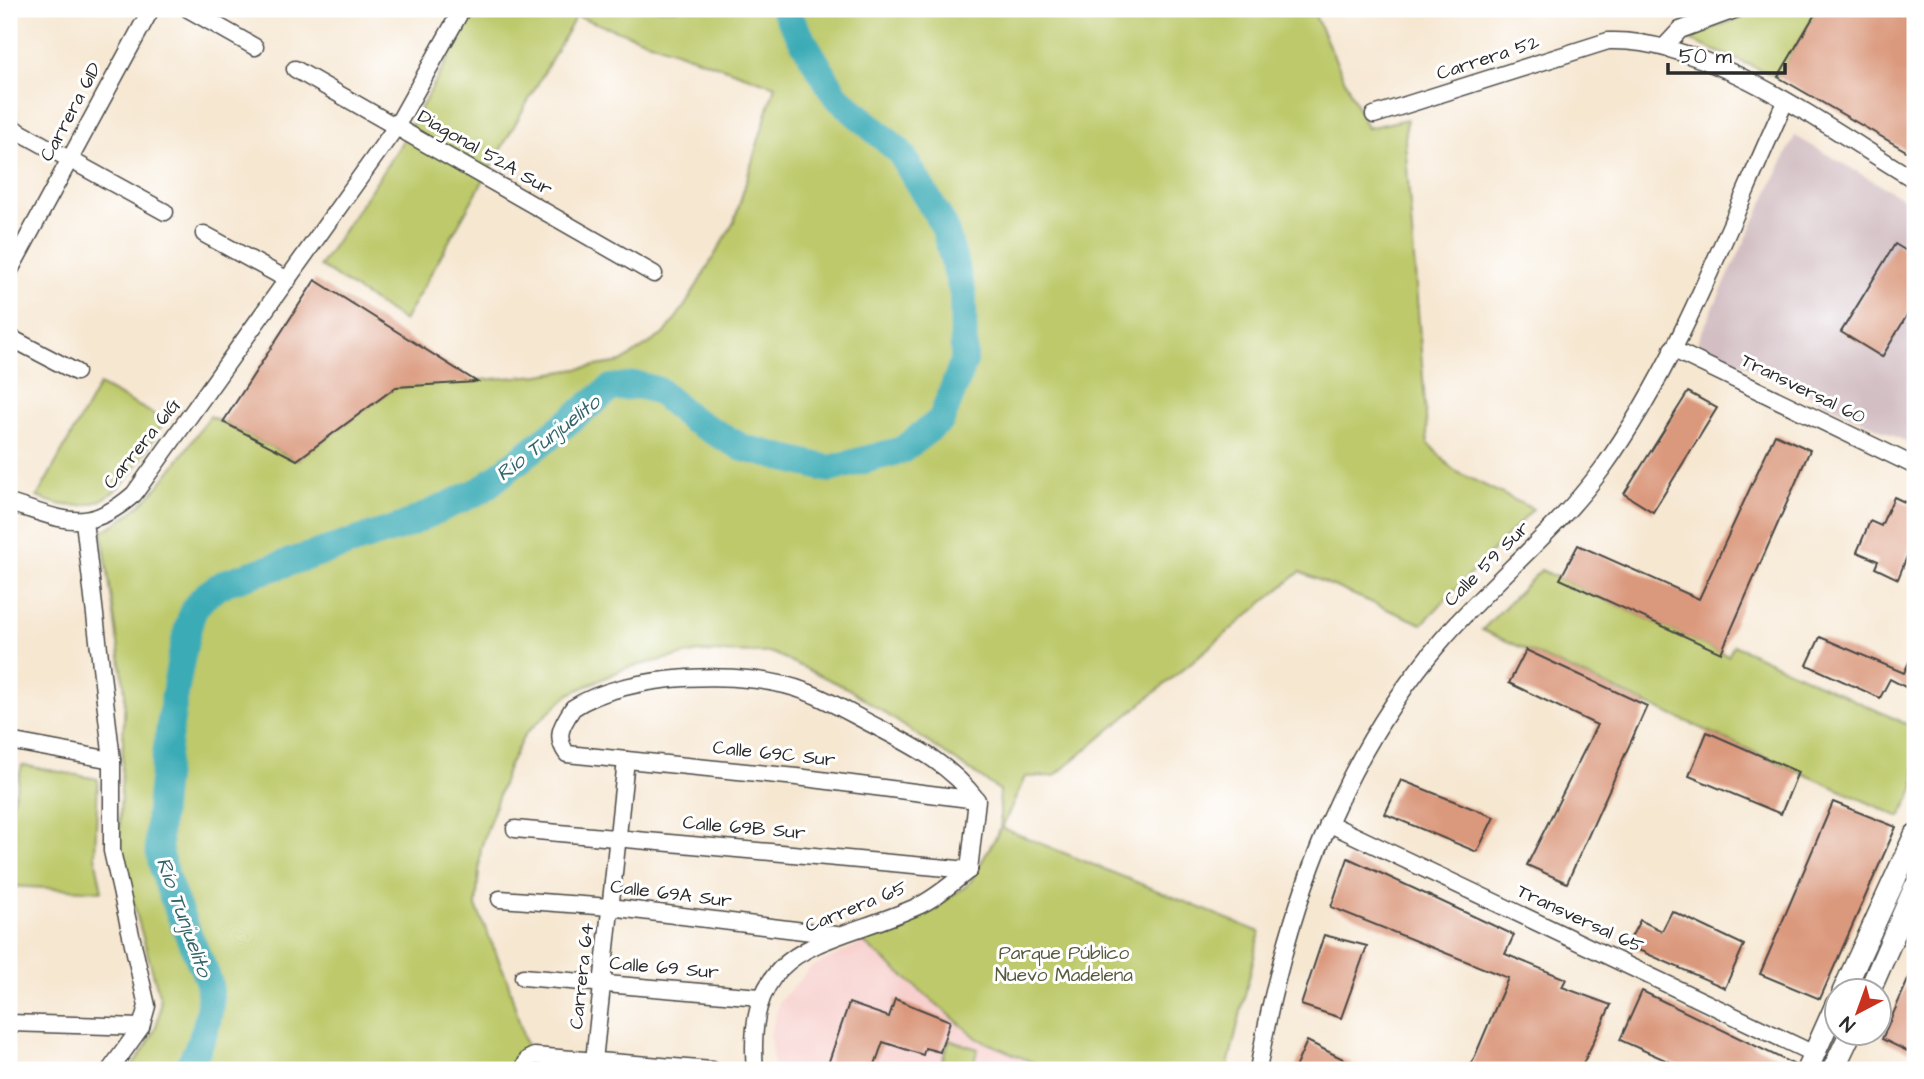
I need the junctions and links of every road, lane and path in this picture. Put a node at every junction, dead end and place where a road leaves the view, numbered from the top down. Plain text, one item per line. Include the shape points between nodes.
1 (150, 9) edge
2 (188, 9) edge
3 (462, 9) edge
4 (1737, 9) edge
5 (1665, 46) junction
6 (256, 47) dead end
7 (295, 69) dead end
8 (1785, 102) junction
9 (1374, 115) dead end
10 (9, 126) edge
11 (396, 127) junction
12 (69, 159) junction
13 (1915, 180) edge
14 (165, 212) dead end
15 (204, 234) dead end
16 (9, 272) edge
17 (654, 274) dead end
18 (288, 279) junction
19 (9, 337) edge
20 (1672, 349) junction
21 (75, 372) dead end
22 (1915, 466) edge
23 (9, 503) edge
24 (84, 521) junction
25 (9, 741) edge
26 (112, 760) junction
27 (626, 760) junction
28 (977, 800) junction
29 (1328, 823) junction
30 (515, 829) dead end
31 (1915, 835) edge
32 (619, 837) junction
33 (969, 870) junction
34 (1915, 887) edge
35 (500, 899) dead end
36 (611, 907) junction
37 (836, 935) junction
38 (523, 977) dead end
39 (1849, 978) edge
40 (1875, 978) edge
41 (603, 984) junction
42 (760, 997) junction
43 (9, 1023) edge
44 (141, 1027) junction
45 (1822, 1036) edge
46 (1843, 1048) edge
47 (1810, 1062) edge
48 (594, 1065) edge
49 (110, 1070) edge
50 (523, 1070) edge
51 (712, 1070) edge
52 (755, 1070) edge
53 (1258, 1070) edge
54 (1833, 1070) edge

1 - 12 street, Carrera 61D
2 - 6 street
3 - 11 street, Carrera 61G
4 - 5 street via 1680,30
5 - 8 street, Carrera 52 via 1696,56
5 - 9 street, Carrera 52 via 1608,41
7 - 11 street, Diagonal 52A Sur
8 - 13 street, Carrera 52
8 - 20 street, Calle 59 Sur
10 - 12 street
11 - 17 street, Diagonal 52A Sur
11 - 18 street, Carrera 61G
12 - 14 street
12 - 16 street, Carrera 61D
15 - 18 street
18 - 24 street, Carrera 61G via 134,494 102,517
19 - 21 street
20 - 22 street, Transversal 60
20 - 29 street, Calle 59 Sur via 1625,434 1566,515 1465,614 1413,677 1369,743
23 - 24 street
24 - 26 street
25 - 26 street
26 - 44 street via 112,850 146,1000
27 - 28 street, Calle 69C Sur
27 - 28 street, Calle 69C Sur via 567,754 560,745 560,727 573,708 632,685 730,675 806,691 927,752 960,778
27 - 32 street, Carrera 64
28 - 33 street
29 - 47 street, Transversal 65
29 - 53 street, Calle 59 Sur via 1285,945
30 - 32 street, Calle 69B Sur
31 - 39 street
32 - 33 street, Calle 69B Sur
32 - 36 street, Carrera 64
33 - 37 street, Carrera 65 via 918,906
34 - 40 street
35 - 36 street, Calle 69A Sur
36 - 37 street, Calle 69A Sur
36 - 41 street, Carrera 64
37 - 42 street, Carrera 65 via 785,964
38 - 41 street, Calle 69 Sur
41 - 42 street, Calle 69 Sur
41 - 48 street, Carrera 64
42 - 52 street, Carrera 65 via 752,1037
43 - 44 street
44 - 49 street
45 - 47 street
46 - 54 street
48 - 50 street via 534,1056 527,1059
48 - 51 street

